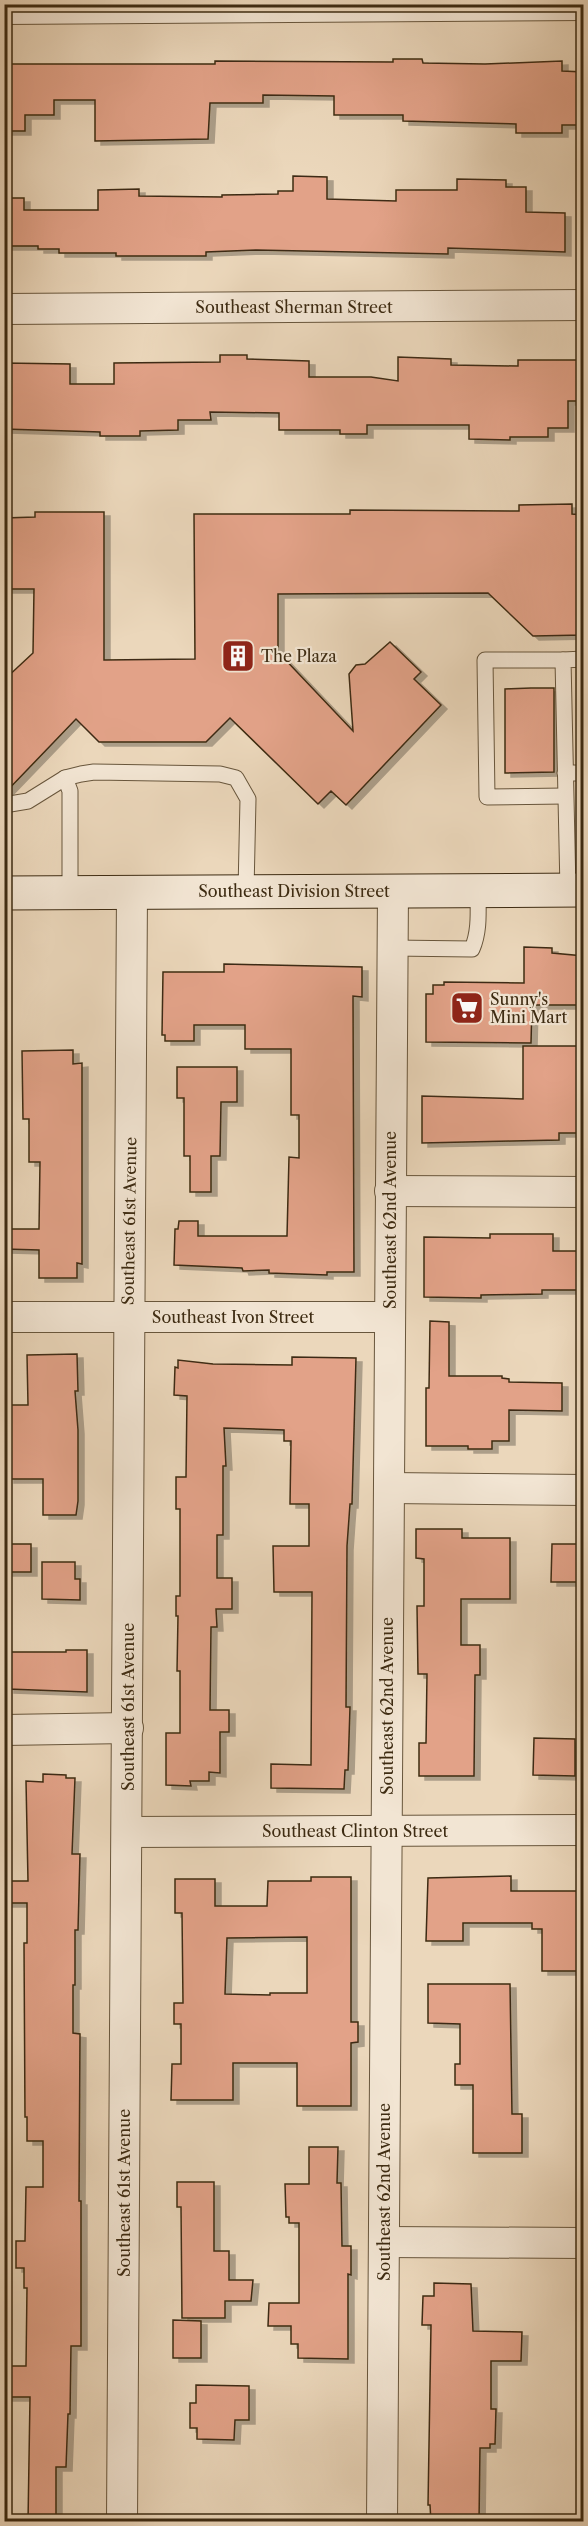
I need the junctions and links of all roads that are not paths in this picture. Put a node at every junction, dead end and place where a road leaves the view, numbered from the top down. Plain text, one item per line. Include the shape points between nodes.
1 (584, 5) edge
2 (4, 9) edge
3 (584, 305) edge
4 (4, 309) edge
5 (584, 659) edge
6 (563, 660) junction
7 (565, 773) junction
8 (584, 773) edge
9 (65, 778) junction
10 (565, 796) junction
11 (4, 805) edge
12 (576, 890) edge
13 (246, 891) junction
14 (393, 891) junction
15 (478, 891) junction
16 (4, 892) edge
17 (70, 892) junction
18 (132, 892) junction
19 (392, 948) junction
20 (390, 1191) junction
21 (584, 1192) edge
22 (4, 1317) edge
23 (129, 1317) junction
24 (390, 1317) junction
25 (389, 1488) junction
26 (584, 1490) edge
27 (128, 1728) junction
28 (4, 1730) edge
29 (584, 1830) edge
30 (387, 1831) junction
31 (127, 1832) junction
32 (384, 2242) junction
33 (584, 2243) edge
34 (122, 2522) edge
35 (382, 2522) edge

1 - 2 street
3 - 4 street, Southeast Sherman Street
5 - 6 lane
6 - 7 lane
6 - 10 lane via 485,660 487,797
7 - 8 lane
7 - 10 lane
9 - 11 lane via 28,801
9 - 13 lane via 94,772 220,774 236,778 248,799
9 - 17 lane via 70,791
10 - 12 lane
12 - 15 main road, Southeast Division Street
13 - 14 main road, Southeast Division Street
13 - 18 main road, Southeast Division Street
14 - 15 main road, Southeast Division Street
14 - 19 street, Southeast 62nd Avenue
15 - 19 lane via 478,921 472,949
16 - 17 main road, Southeast Division Street
17 - 18 main road, Southeast Division Street
18 - 23 street, Southeast 61st Avenue
19 - 20 street, Southeast 62nd Avenue
20 - 21 street
20 - 24 street, Southeast 62nd Avenue
22 - 23 street, Southeast Ivon Street
23 - 24 street, Southeast Ivon Street
23 - 27 street, Southeast 61st Avenue
24 - 25 street, Southeast 62nd Avenue
25 - 26 street
25 - 30 street, Southeast 62nd Avenue
27 - 28 street
27 - 31 street, Southeast 61st Avenue
29 - 30 street, Southeast Clinton Street
30 - 31 street, Southeast Clinton Street
30 - 32 street, Southeast 62nd Avenue
31 - 34 street, Southeast 61st Avenue
32 - 33 street
32 - 35 street, Southeast 62nd Avenue

